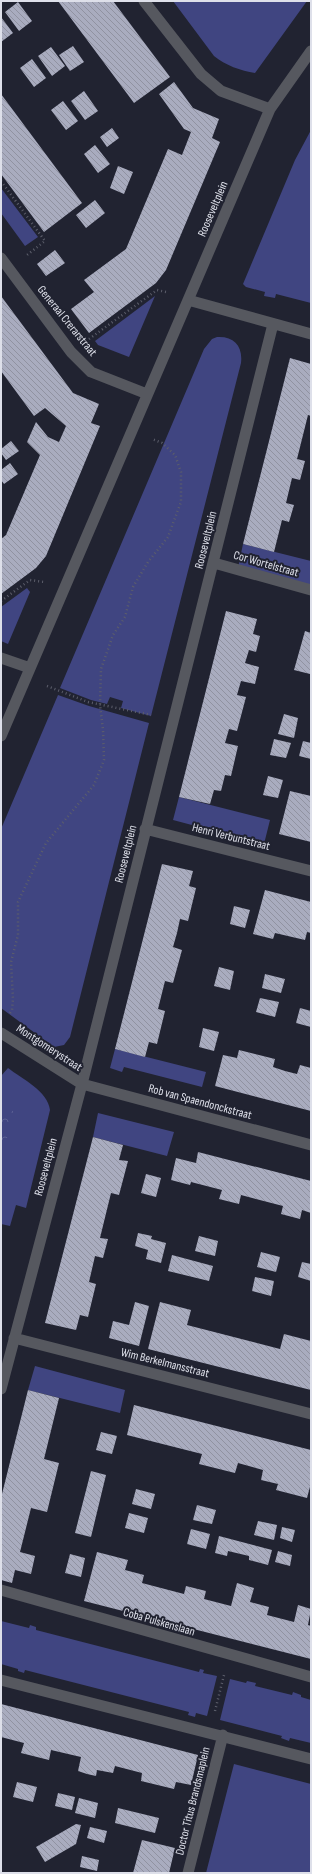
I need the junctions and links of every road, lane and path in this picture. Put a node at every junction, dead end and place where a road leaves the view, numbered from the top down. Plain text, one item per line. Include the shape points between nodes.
1 (144, 1) edge
2 (311, 51) edge
3 (270, 109) junction
4 (1, 182) edge
5 (1, 258) edge
6 (9, 269) junction
7 (188, 300) junction
8 (273, 324) junction
9 (311, 334) edge
10 (71, 352) junction
11 (147, 394) junction
12 (134, 430) junction
13 (214, 563) junction
14 (66, 584) junction
15 (311, 590) edge
16 (1, 601) edge
17 (1, 658) edge
18 (28, 673) junction
19 (100, 706) junction
20 (173, 719) junction
21 (1, 736) edge
22 (145, 829) junction
23 (311, 871) edge
24 (8, 1015) dead end
25 (1, 1033) edge
26 (82, 1084) junction
27 (311, 1145) edge
28 (14, 1338) junction
29 (1, 1389) edge
30 (311, 1414) edge
31 (1, 1590) edge
32 (229, 1655) junction
33 (311, 1677) edge
34 (1, 1680) edge
35 (210, 1732) junction
36 (223, 1735) junction
37 (311, 1759) edge
38 (188, 1873) edge

1 - 3 street via 201,74 221,91
2 - 3 street, Rooseveltplein
3 - 7 street, Rooseveltplein
4 - 6 path via 45,241
5 - 6 street, Generaal Crerarstraat
6 - 10 street, Generaal Crerarstraat
7 - 8 street
7 - 10 path via 157,290
7 - 11 street, Rooseveltplein
8 - 9 street
8 - 13 street, Rooseveltplein
10 - 11 street, Generaal Crerarstraat via 91,372
11 - 12 street, Rooseveltplein
12 - 14 street, Rooseveltplein
12 - 19 path via 162,443 175,455 181,472 181,502 168,537 148,562 133,587 125,617 113,635 101,669
13 - 15 street, Cor Wortelstraat
13 - 20 street, Rooseveltplein
14 - 16 path via 30,580
14 - 18 street, Rooseveltplein
17 - 18 street
18 - 19 path
18 - 21 street, Rooseveltplein
19 - 20 path
19 - 24 path via 104,760 94,786 46,843 18,902 18,935 11,962 13,999 12,1010
20 - 22 street, Rooseveltplein
22 - 23 street, Henri Verbuntstraat
22 - 26 street, Rooseveltplein
25 - 26 street, Montgomerystraat
26 - 27 street, Rob van Spaendonckstraat
26 - 28 street, Rooseveltplein
28 - 29 street, Rooseveltplein
28 - 30 street, Wim Berkelmansstraat
31 - 32 street, Coba Pulskenslaan
32 - 33 street, Coba Pulskenslaan
32 - 35 path
34 - 35 street
35 - 36 street
36 - 37 street
36 - 38 street, Doctor Titus Brandsmaplein

